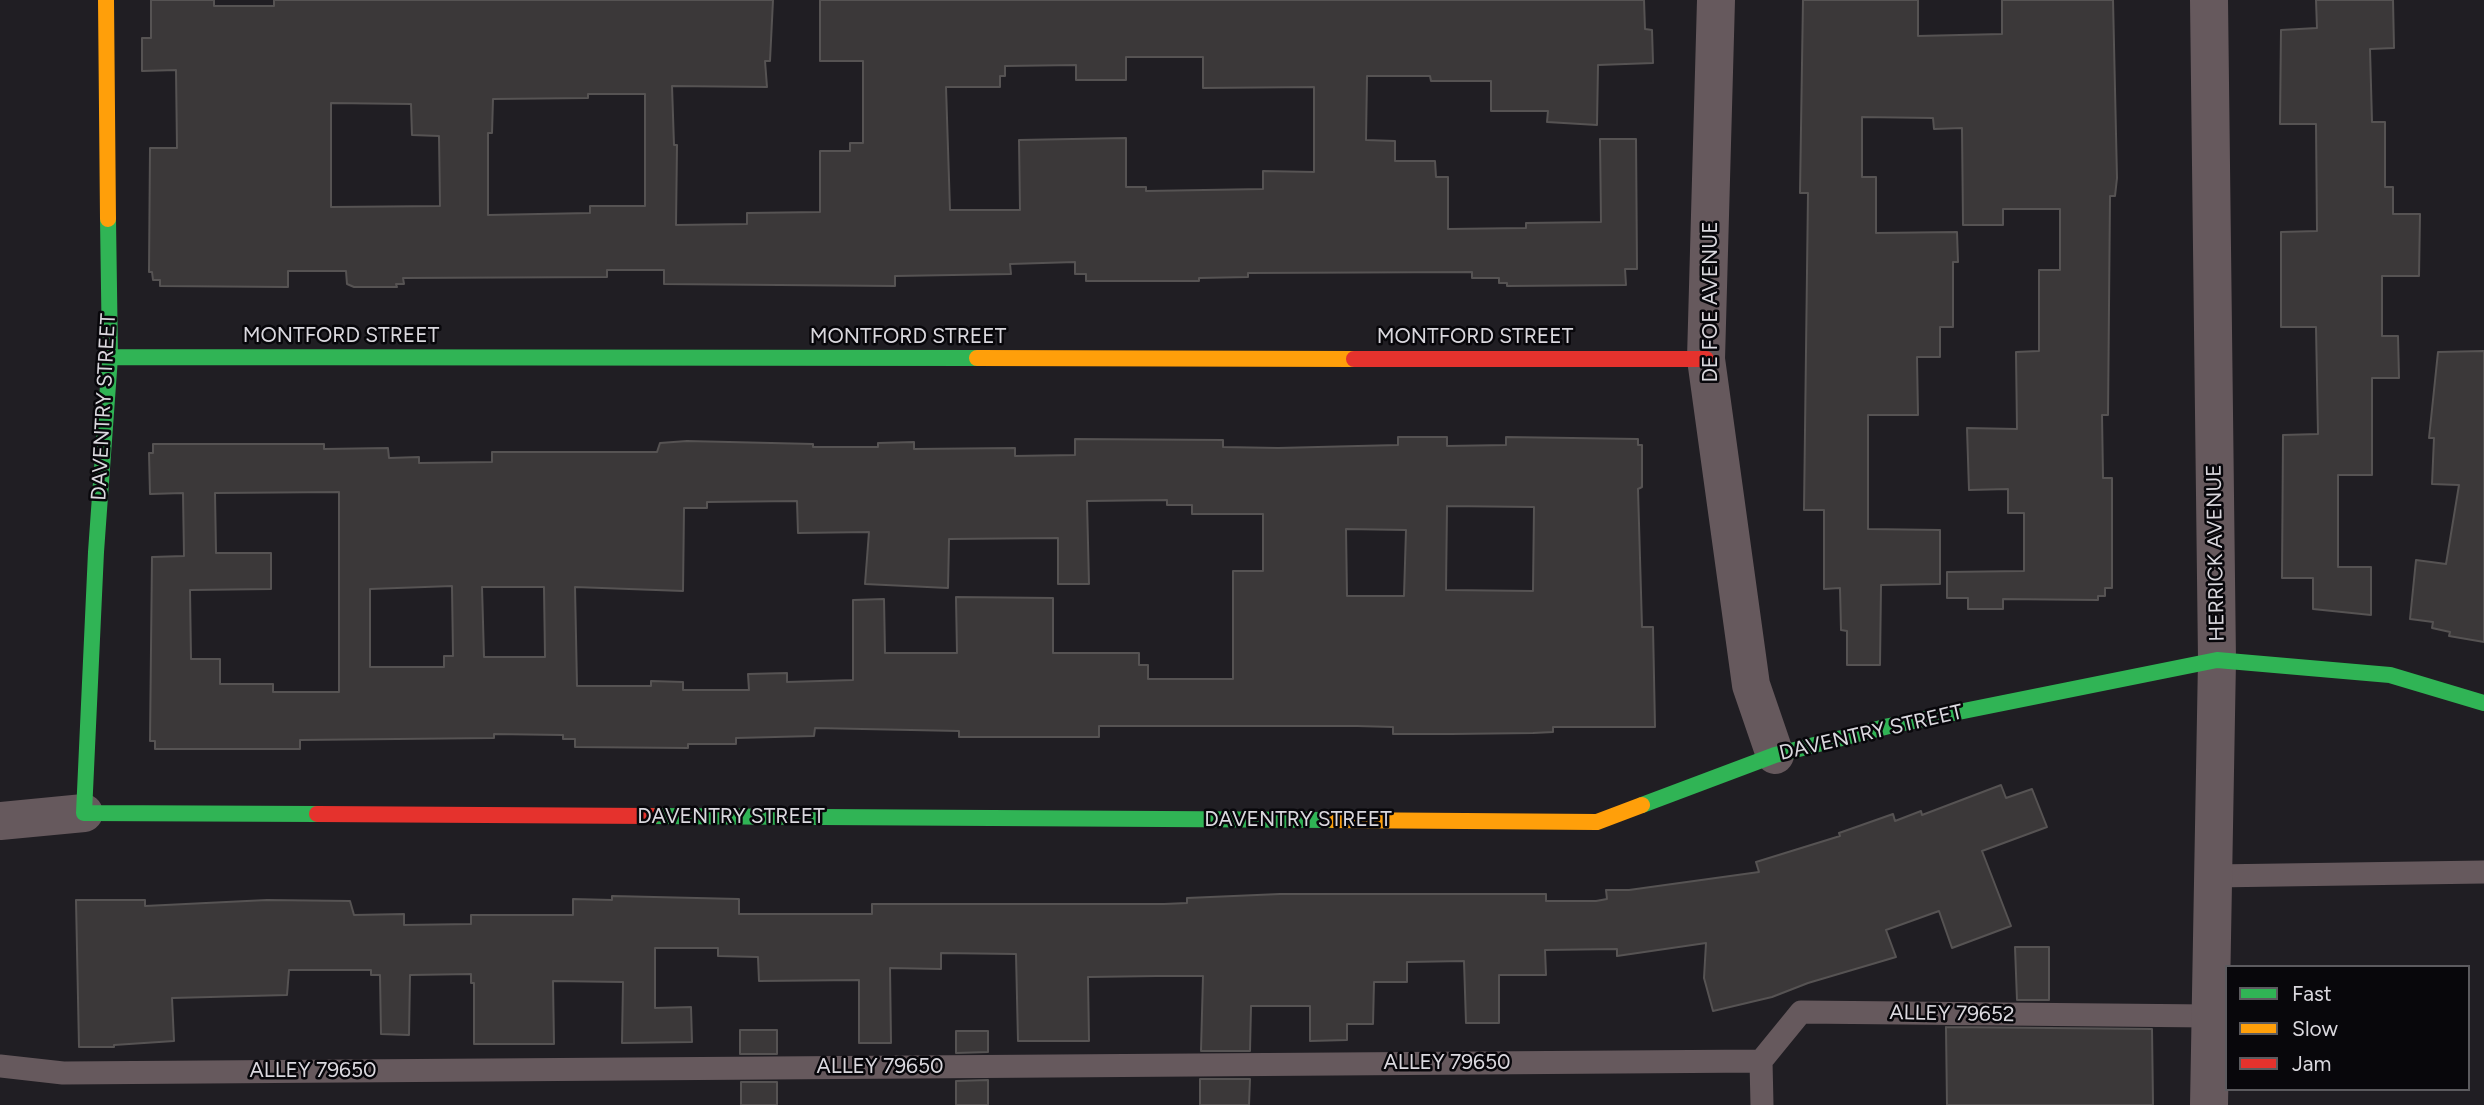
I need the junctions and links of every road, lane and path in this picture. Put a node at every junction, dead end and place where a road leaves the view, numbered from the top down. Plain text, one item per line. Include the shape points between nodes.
1 (106, 0) edge
2 (1716, 0) edge
3 (2209, 0) edge
4 (110, 357) junction
5 (1706, 359) junction
6 (2217, 660) junction
7 (2484, 703) edge
8 (1775, 755) junction
9 (84, 814) junction
10 (0, 821) edge
11 (2484, 872) edge
12 (2213, 876) junction
13 (2210, 1016) junction
14 (1761, 1061) junction
15 (0, 1066) edge
16 (1762, 1105) edge
17 (2209, 1105) edge

1 - 4 street, DAVENTRY STREET
2 - 5 street, DE FOE AVENUE
3 - 6 street, HERRICK AVENUE
4 - 5 street, MONTFORD STREET
4 - 9 street, DAVENTRY STREET
5 - 8 street, DE FOE AVENUE via 1751,685
6 - 7 street, DAVENTRY STREET via 2390,675
6 - 8 street, DAVENTRY STREET via 1889,726
6 - 12 street, HERRICK AVENUE
8 - 9 street, DAVENTRY STREET via 1597,822
9 - 10 street, DAVENTRY STREET
11 - 12 lane
12 - 13 street, HERRICK AVENUE
13 - 14 lane, ALLEY 79652 via 1801,1012
13 - 17 street, HERRICK AVENUE
14 - 15 lane, ALLEY 79650 via 76,1073
14 - 16 lane

